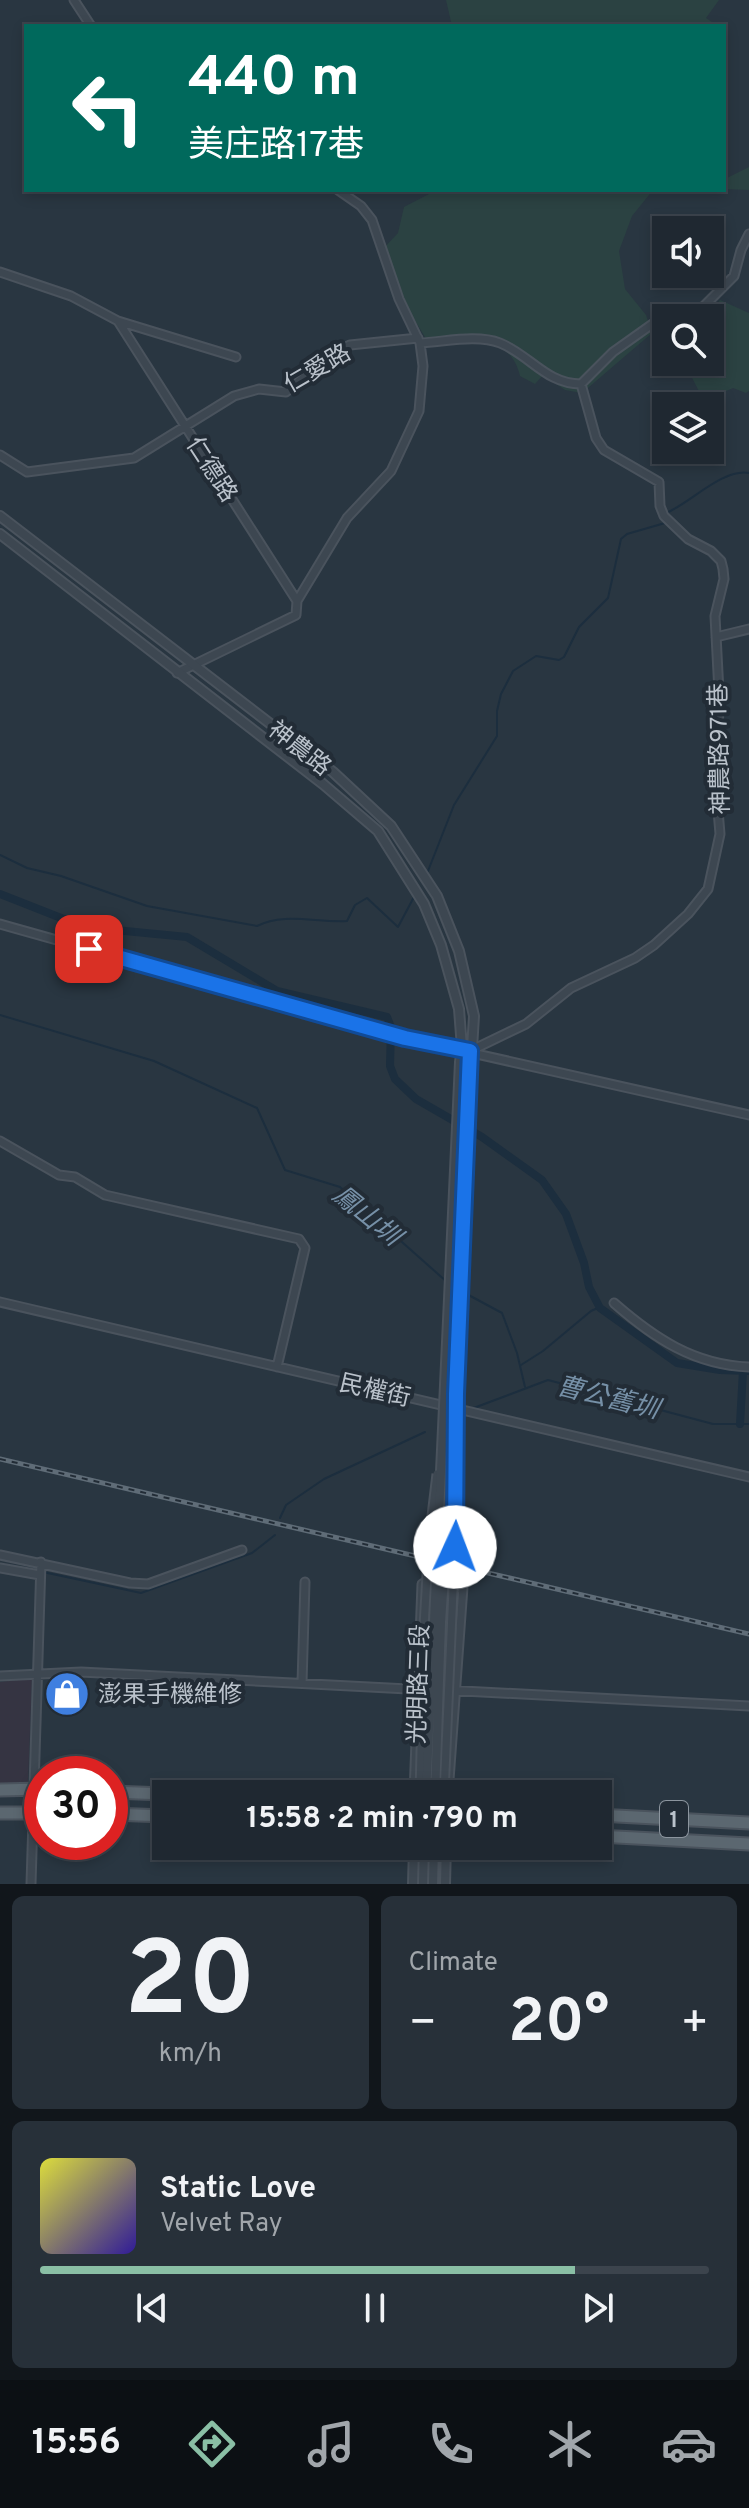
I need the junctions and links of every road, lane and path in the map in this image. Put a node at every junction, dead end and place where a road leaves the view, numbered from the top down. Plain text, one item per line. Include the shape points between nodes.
1 (74, 0) edge
2 (90, 24) edge
3 (341, 192) edge
4 (749, 234) edge
5 (0, 272) edge
6 (118, 321) junction
7 (419, 341) junction
8 (236, 357) dead end
9 (581, 384) junction
10 (185, 428) junction
11 (0, 455) edge
12 (0, 516) edge
13 (0, 534) edge
14 (297, 601) junction
15 (749, 629) edge
16 (716, 637) junction
17 (192, 665) junction
18 (177, 673) junction
19 (0, 924) edge
20 (466, 1050) junction
21 (749, 1115) edge
22 (0, 1141) edge
23 (0, 1302) edge
24 (614, 1303) dead end
25 (277, 1367) junction
26 (749, 1367) edge
27 (456, 1394) junction
28 (749, 1477) edge
29 (242, 1550) dead end
30 (0, 1555) edge
31 (0, 1568) edge
32 (40, 1569) junction
33 (305, 1582) dead end
34 (38, 1672) junction
35 (0, 1676) edge
36 (302, 1683) junction
37 (418, 1689) junction
38 (457, 1691) junction
39 (749, 1706) edge
40 (38, 1756) edge
41 (415, 1780) edge
42 (424, 1780) edge
43 (435, 1780) edge
44 (447, 1780) edge
45 (447, 1780) edge
46 (24, 1789) edge
47 (0, 1790) edge
48 (128, 1793) edge
49 (152, 1794) edge
50 (0, 1813) edge
51 (24, 1813) edge
52 (128, 1815) edge
53 (152, 1816) edge
54 (612, 1816) edge
55 (648, 1818) junction
56 (749, 1823) edge
57 (612, 1837) edge
58 (647, 1839) junction
59 (749, 1844) edge
60 (33, 1860) edge
61 (414, 1860) edge
62 (424, 1860) edge
63 (434, 1860) edge
64 (446, 1860) edge
65 (31, 1884) edge
66 (413, 1884) edge
67 (423, 1884) edge
68 (433, 1884) edge
69 (445, 1884) edge

1 - 2 street
3 - 7 street via 372,220
4 - 9 street via 734,276 698,312 665,315 613,352
5 - 6 street, 仁德路 via 71,296
6 - 8 street
6 - 10 street, 仁德路
7 - 9 street, 仁愛路 via 491,340 522,355 553,380
7 - 10 street, 仁愛路 via 350,345 286,392 259,389 234,396
7 - 14 street via 419,411 407,442 391,471 347,518
9 - 16 street, 神農路971巷 via 604,450 659,482 664,516 721,561 724,579 716,602
10 - 11 street, 仁愛路 via 134,458 27,472
10 - 14 street, 仁德路
12 - 17 street, 神農路
13 - 18 street, 神農路
14 - 17 street via 296,615
15 - 16 street
16 - 20 street, 神農路971巷 via 720,834 708,889 688,914 635,958 571,988 526,1024
17 - 18 street
17 - 20 street, 神農路 via 333,772 391,826 437,896 459,951 474,1016
18 - 20 street, 神農路 via 378,831 424,904 441,945
19 - 20 street via 405,1038
20 - 21 street
20 - 27 street, 神農路, bridge via 471,1065
20 - 42 street, 神農路, bridge via 460,1062
22 - 25 street via 105,1195 299,1239 305,1248
23 - 25 street, 民權街
24 - 26 street via 655,1338 687,1354 724,1366
25 - 28 street, 民權街
27 - 43 street, 神農路, bridge
27 - 44 street, bridge
29 - 32 street via 148,1584
30 - 32 street
31 - 32 street
32 - 34 street
33 - 36 street
34 - 35 street
34 - 36 street
34 - 40 street
36 - 37 street
37 - 38 street
37 - 38 street, 光明路三段 via 422,1584 430,1580 463,1587
37 - 41 street, 光明路三段
38 - 39 street
38 - 45 street, 光明路三段
46 - 47 main road
48 - 49 main road
50 - 51 main road
52 - 53 main road
54 - 55 main road, 1
55 - 56 main road, 1
55 - 58 main road
57 - 58 main road, 1
58 - 59 main road, 1
60 - 65 street
61 - 66 street
62 - 67 street
63 - 68 street
64 - 69 street

